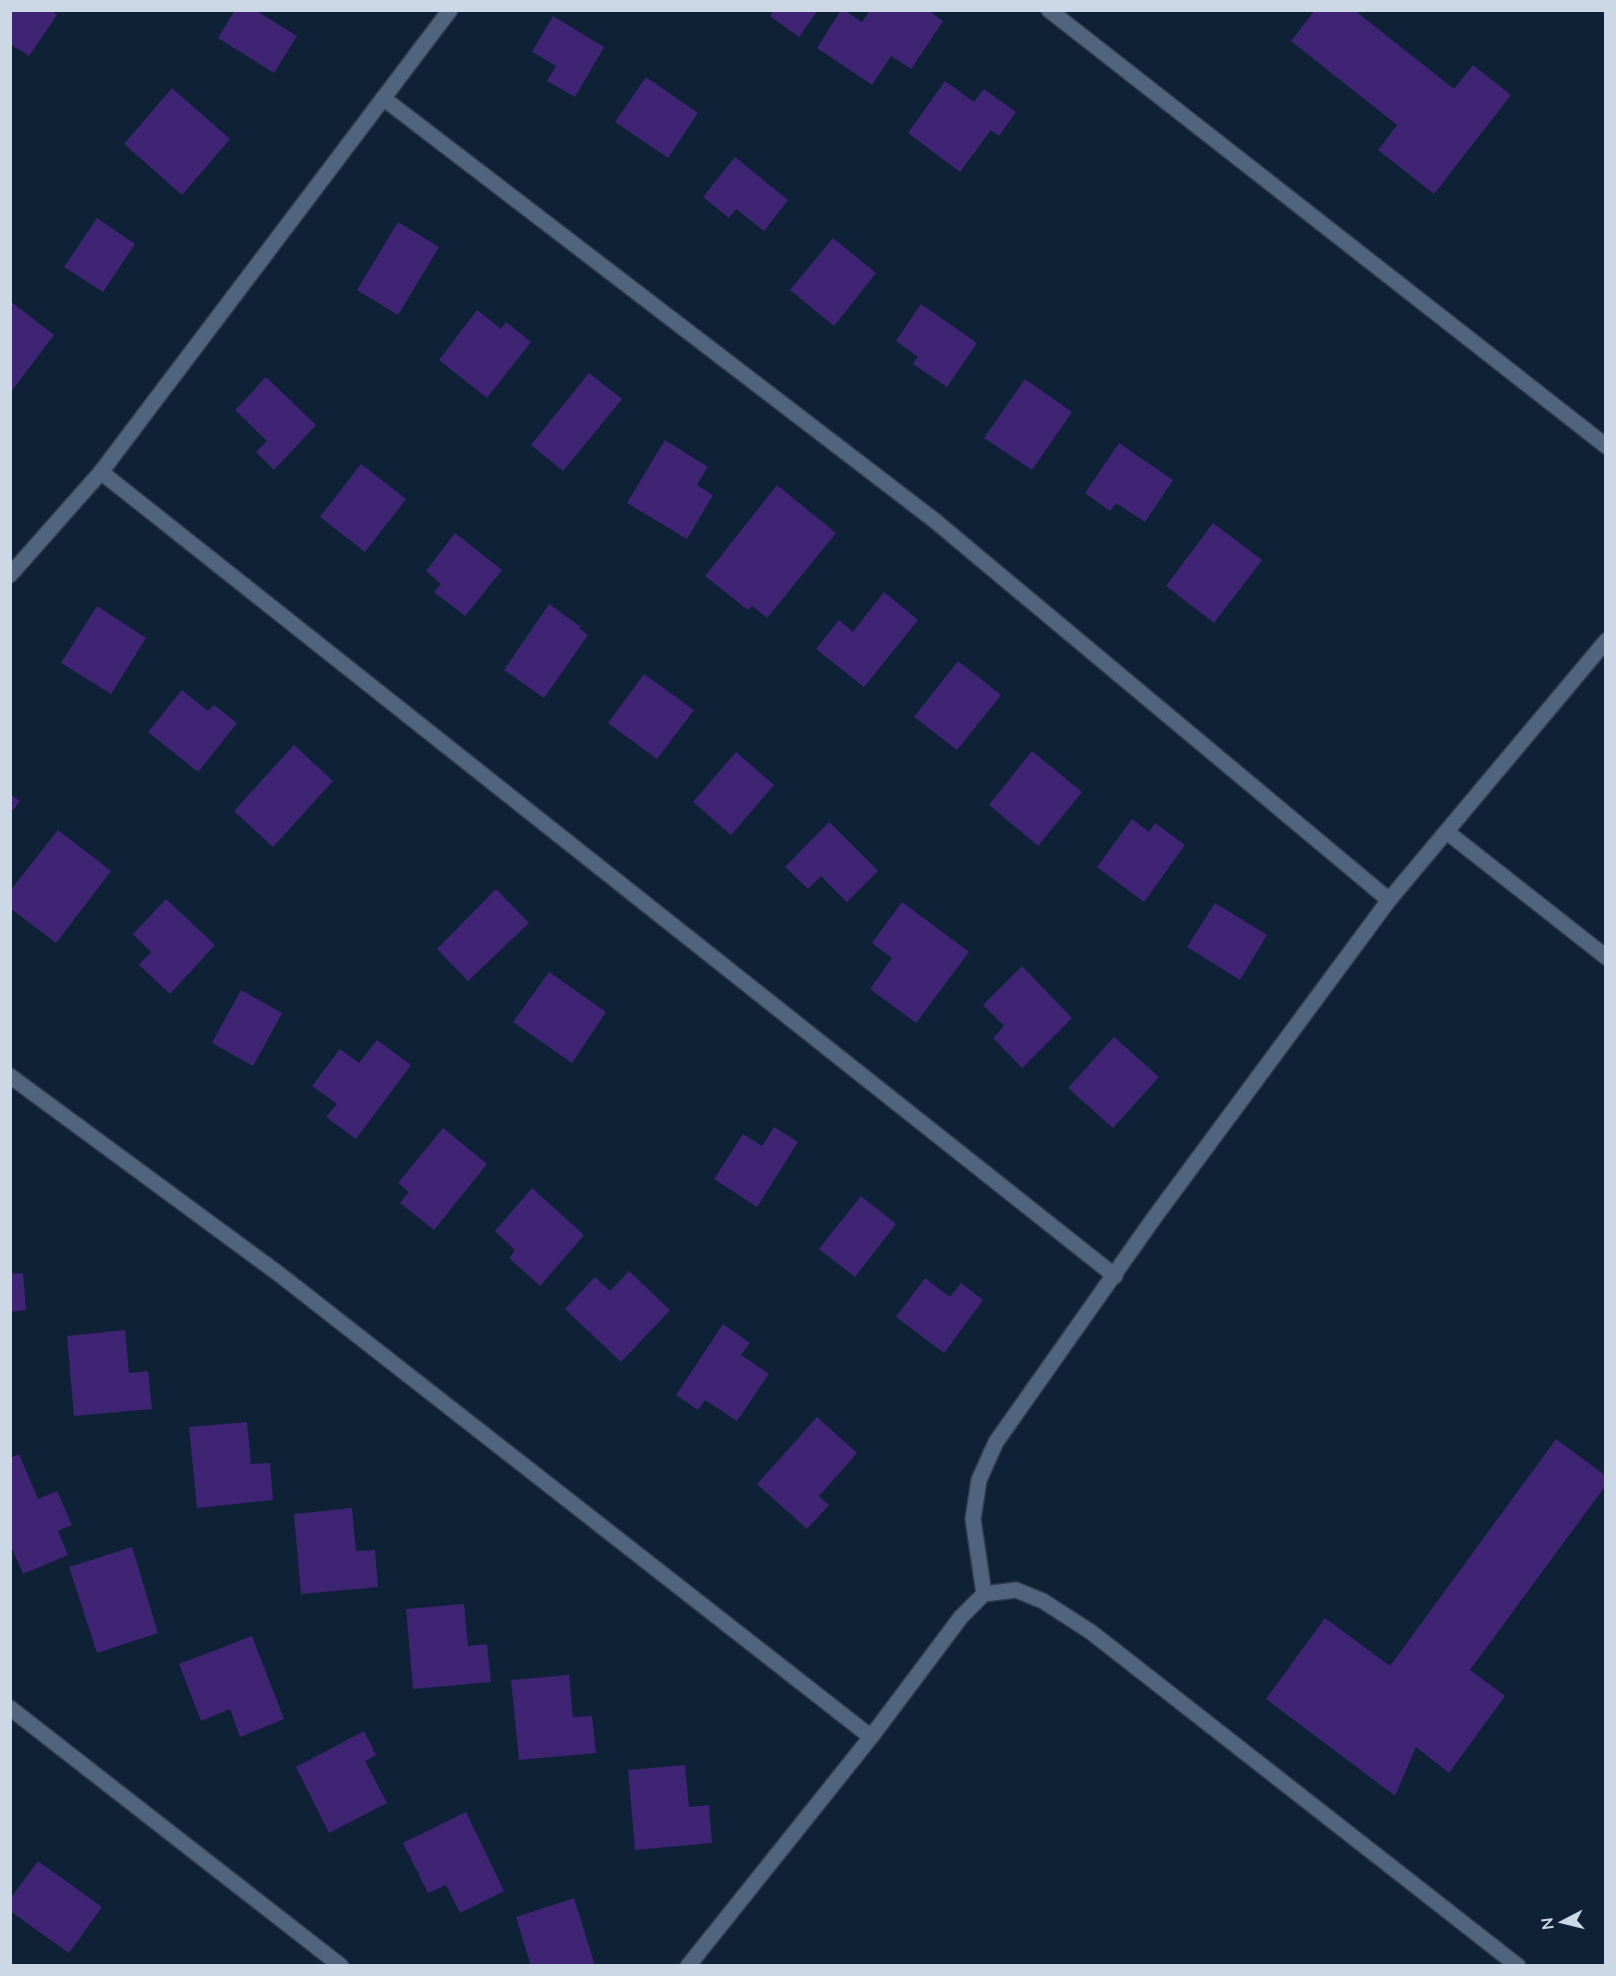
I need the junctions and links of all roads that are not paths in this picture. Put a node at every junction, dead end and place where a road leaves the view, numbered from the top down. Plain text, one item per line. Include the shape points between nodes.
1 (450, 10) edge
2 (1049, 10) edge
3 (383, 98) junction
4 (1605, 446) edge
5 (101, 472) junction
6 (10, 575) edge
7 (1605, 641) edge
8 (1447, 832) junction
9 (1389, 900) junction
10 (1605, 957) edge
11 (10, 1076) edge
12 (1115, 1276) junction
13 (984, 1594) junction
14 (10, 1708) edge
15 (871, 1737) junction
16 (341, 1965) edge
17 (688, 1965) edge
18 (1518, 1965) edge

1 - 3 street
2 - 4 street
3 - 5 street
3 - 9 street via 934,520
5 - 6 street
5 - 12 street
7 - 8 street
8 - 9 street
8 - 10 street
9 - 12 street
11 - 15 street via 279,1274
12 - 13 street via 996,1442 979,1480 973,1519
13 - 15 street via 961,1617
13 - 18 street via 1016,1590 1043,1601 1091,1632
14 - 16 street
15 - 17 street

